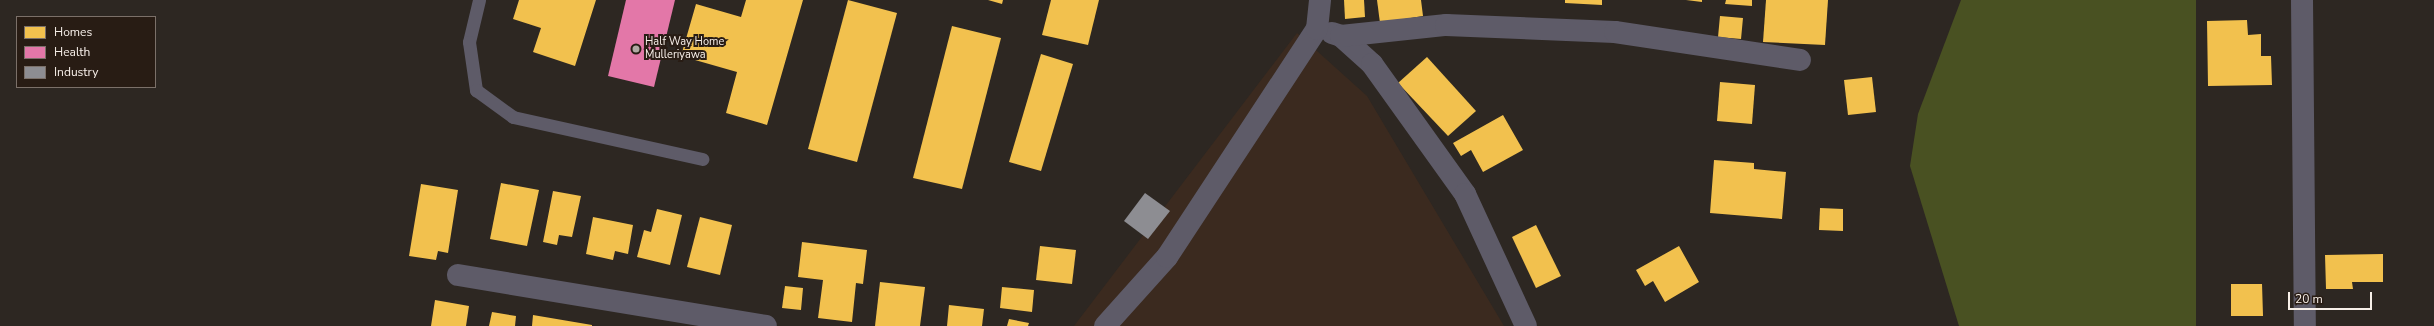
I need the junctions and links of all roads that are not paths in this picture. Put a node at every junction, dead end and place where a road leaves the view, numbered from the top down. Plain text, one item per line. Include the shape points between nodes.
1 (479, 0) edge
2 (1320, 0) edge
3 (2302, 0) edge
4 (1317, 29) junction
5 (1341, 36) junction
6 (1800, 60) dead end
7 (702, 159) dead end
8 (458, 275) dead end
9 (766, 326) edge
10 (1105, 326) edge
11 (1526, 326) edge
12 (2305, 326) edge

1 - 7 lane via 469,42 476,90 513,116
2 - 4 street
3 - 12 street
4 - 5 street
4 - 10 street via 1167,257
5 - 6 street via 1446,25 1615,32
5 - 11 street via 1372,64 1465,194
8 - 9 street

